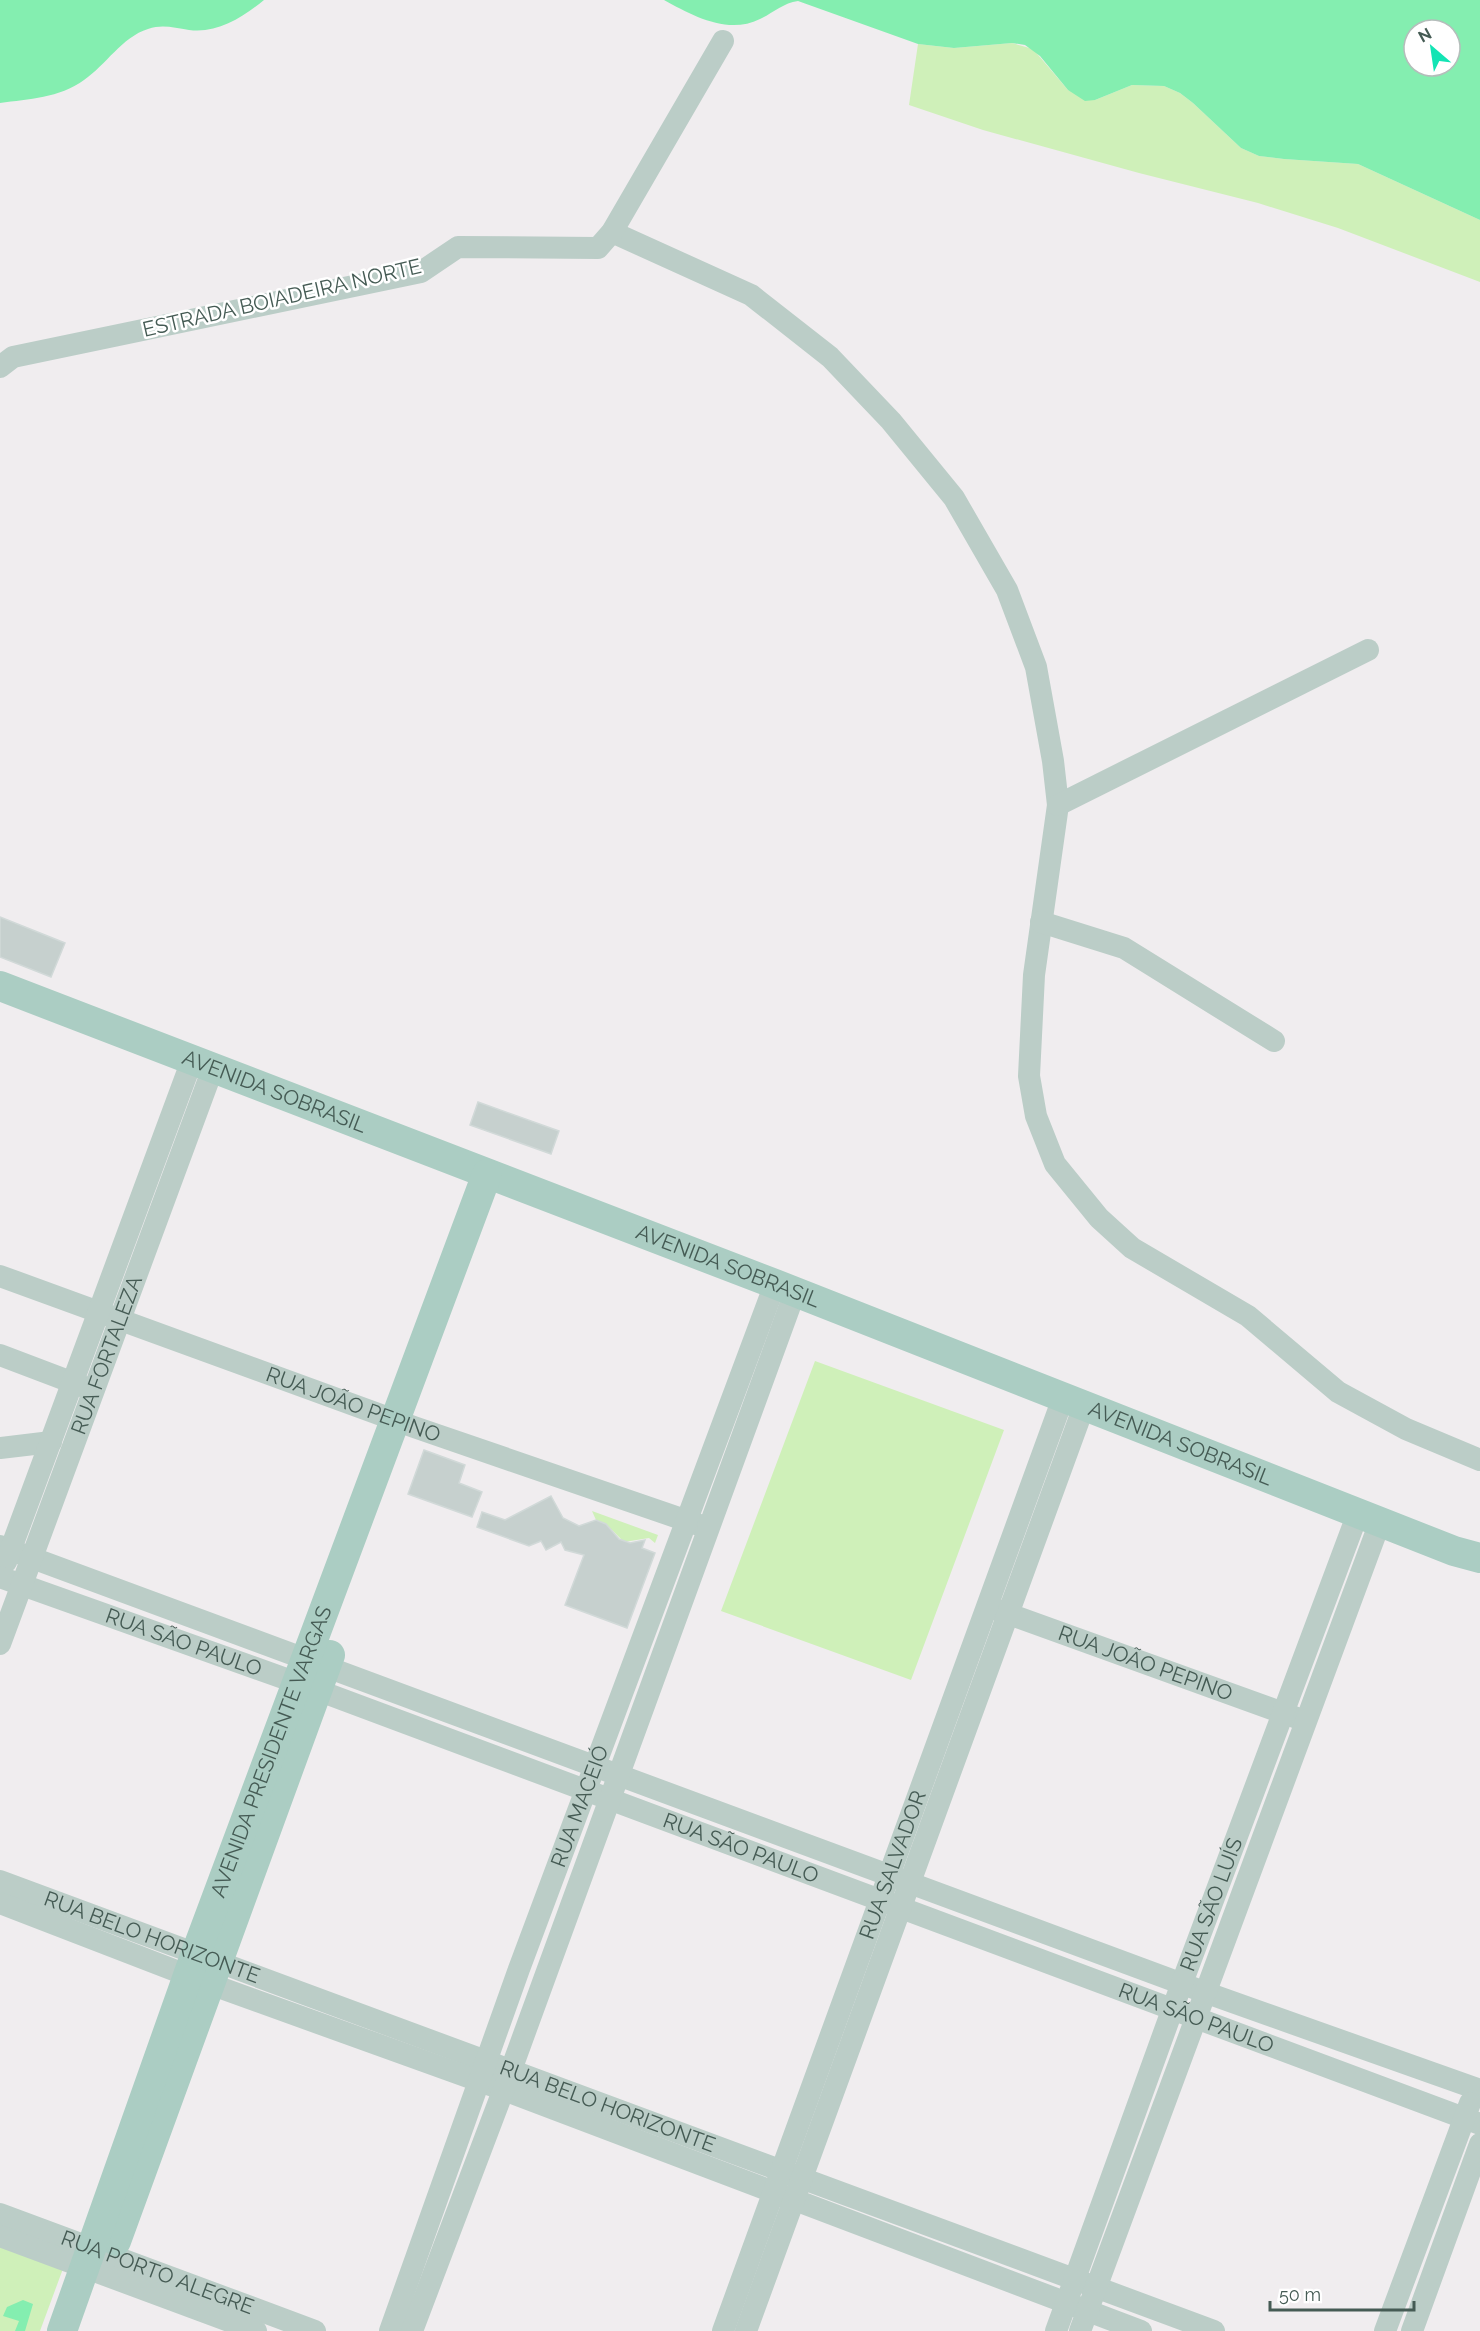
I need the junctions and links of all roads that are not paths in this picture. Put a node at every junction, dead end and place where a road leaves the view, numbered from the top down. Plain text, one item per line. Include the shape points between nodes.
1 (723, 41) dead end
2 (608, 238) junction
3 (4, 358) edge
4 (1368, 650) dead end
5 (1058, 805) junction
6 (1041, 922) junction
7 (0, 986) edge
8 (1274, 1041) dead end
9 (202, 1064) junction
10 (156, 1155) junction
11 (178, 1162) junction
12 (496, 1177) junction
13 (122, 1246) junction
14 (144, 1254) junction
15 (0, 1276) edge
16 (785, 1288) junction
17 (97, 1313) junction
18 (119, 1321) junction
19 (0, 1355) edge
20 (84, 1387) junction
21 (1073, 1402) junction
22 (405, 1424) junction
23 (51, 1442) junction
24 (0, 1448) edge
25 (1480, 1460) edge
26 (35, 1484) junction
27 (57, 1490) junction
28 (1369, 1517) junction
29 (698, 1525) junction
30 (5, 1547) edge
31 (1467, 1555) edge
32 (33, 1558) junction
33 (1480, 1573) edge
34 (0, 1578) edge
35 (22, 1585) junction
36 (137, 1596) junction
37 (986, 1606) junction
38 (1009, 1614) junction
39 (129, 1623) junction
40 (214, 1625) junction
41 (0, 1644) edge
42 (206, 1650) junction
43 (634, 1663) junction
44 (656, 1671) junction
45 (312, 1674) junction
46 (420, 1701) junction
47 (1283, 1713) junction
48 (1306, 1721) junction
49 (410, 1724) junction
50 (508, 1734) junction
51 (500, 1759) junction
52 (595, 1766) junction
53 (618, 1774) junction
54 (585, 1791) junction
55 (918, 1792) junction
56 (942, 1799) junction
57 (609, 1800) junction
58 (693, 1802) junction
59 (685, 1828) junction
60 (804, 1843) junction
61 (796, 1868) junction
62 (888, 1874) junction
63 (0, 1881) edge
64 (912, 1882) junction
65 (1218, 1885) junction
66 (550, 1886) junction
67 (1244, 1893) junction
68 (575, 1894) junction
69 (879, 1898) junction
70 (12, 1900) edge
71 (902, 1906) junction
72 (1017, 1921) junction
73 (1008, 1947) junction
74 (1121, 1960) junction
75 (203, 1969) junction
76 (519, 1969) junction
77 (544, 1978) junction
78 (1182, 1983) junction
79 (1111, 1986) junction
80 (1207, 1993) junction
81 (845, 1994) junction
82 (316, 1998) junction
83 (867, 2001) junction
84 (1172, 2010) junction
85 (307, 2019) junction
86 (1197, 2019) junction
87 (390, 2037) junction
88 (482, 2071) junction
89 (507, 2080) junction
90 (1478, 2085) edge
91 (603, 2116) junction
92 (1472, 2121) edge
93 (1480, 2144) edge
94 (791, 2173) junction
95 (445, 2174) junction
96 (1111, 2178) junction
97 (467, 2182) junction
98 (1134, 2185) junction
99 (783, 2195) junction
100 (0, 2214) edge
101 (1421, 2234) junction
102 (0, 2236) edge
103 (1444, 2243) junction
104 (98, 2261) junction
105 (419, 2282) junction
106 (1085, 2284) junction
107 (200, 2299) junction
108 (1066, 2304) junction
109 (1084, 2321) edge
110 (279, 2325) edge
111 (62, 2331) edge
112 (82, 2331) edge
113 (256, 2331) edge
114 (315, 2331) edge
115 (390, 2331) edge
116 (412, 2331) edge
117 (723, 2331) edge
118 (746, 2331) edge
119 (1056, 2331) edge
120 (1141, 2331) edge
121 (1214, 2331) edge
122 (1385, 2331) edge
123 (1412, 2331) edge

1 - 2 street
2 - 3 street, ESTRADA BOIADEIRA NORTE via 595,249 458,247 421,272
2 - 5 street via 751,295 830,357 891,421 954,498 1007,590 1036,667
4 - 5 street
5 - 6 street
6 - 8 street via 1124,948
6 - 25 street via 1029,1076 1036,1116 1055,1164 1099,1218 1132,1248 1248,1316 1338,1392 1406,1429
7 - 9 main road, AVENIDA SOBRASIL
9 - 10 street, RUA FORTALEZA
9 - 11 street, RUA FORTALEZA
9 - 12 main road, AVENIDA SOBRASIL
10 - 11 street
10 - 13 street, RUA FORTALEZA
11 - 14 street, RUA FORTALEZA
12 - 16 main road, AVENIDA SOBRASIL
12 - 22 main road, AVENIDA PRESIDENTE VARGAS
13 - 14 street
13 - 17 street, RUA FORTALEZA
14 - 18 street, RUA FORTALEZA
15 - 17 street, RUA JOÃO PEPINO
16 - 21 main road, AVENIDA SOBRASIL
16 - 29 street, RUA MACEIÓ
17 - 18 street, RUA JOÃO PEPINO
17 - 20 street, RUA FORTALEZA
18 - 20 street, RUA FORTALEZA
18 - 22 street, RUA JOÃO PEPINO
19 - 20 street
20 - 23 street, RUA FORTALEZA
20 - 27 street, RUA FORTALEZA
21 - 28 main road, AVENIDA SOBRASIL
21 - 37 street, RUA SALVADOR
21 - 38 street, RUA SALVADOR
22 - 29 street, RUA JOÃO PEPINO
22 - 45 main road, AVENIDA PRESIDENTE VARGAS
23 - 24 street
23 - 26 street, RUA FORTALEZA
26 - 27 street
26 - 30 street, RUA FORTALEZA
27 - 32 street, RUA FORTALEZA
28 - 31 main road, AVENIDA SOBRASIL
28 - 47 street, RUA SÃO LUÍS
28 - 48 street, RUA SÃO LUÍS
29 - 43 street, RUA MACEIÓ
29 - 44 street, RUA MACEIÓ
30 - 32 street, RUA SÃO PAULO
30 - 34 street, RUA FORTALEZA
31 - 33 main road, AVENIDA SOBRASIL
32 - 35 street, RUA FORTALEZA
32 - 36 street, RUA SÃO PAULO
34 - 35 street, RUA SÃO PAULO
35 - 39 street, RUA SÃO PAULO
35 - 41 street, RUA FORTALEZA
36 - 39 street
36 - 40 street, RUA SÃO PAULO
37 - 38 street, RUA JOÃO PEPINO
37 - 55 street, RUA SALVADOR
38 - 47 street, RUA JOÃO PEPINO
38 - 56 street, RUA SALVADOR
39 - 42 street, RUA SÃO PAULO
40 - 42 street
40 - 45 street, RUA SÃO PAULO
42 - 45 street, RUA SÃO PAULO
43 - 44 street
43 - 52 street, RUA MACEIÓ
44 - 53 street, RUA MACEIÓ
45 - 46 street, RUA SÃO PAULO
45 - 49 street, RUA SÃO PAULO
45 - 75 main road, AVENIDA PRESIDENTE VARGAS
46 - 49 street
46 - 50 street, RUA SÃO PAULO
47 - 48 street, RUA JOÃO PEPINO
47 - 65 street, RUA SÃO LUÍS
48 - 67 street, RUA SÃO LUÍS
49 - 51 street, RUA SÃO PAULO
50 - 51 street
50 - 52 street, RUA SÃO PAULO
51 - 54 street, RUA SÃO PAULO
52 - 53 street, RUA SÃO PAULO
52 - 54 street, RUA MACEIÓ
53 - 57 street, RUA MACEIÓ
53 - 58 street, RUA SÃO PAULO
54 - 57 street, RUA SÃO PAULO
54 - 66 street, RUA MACEIÓ
55 - 56 street
55 - 62 street, RUA SALVADOR
56 - 64 street, RUA SALVADOR
57 - 59 street, RUA SÃO PAULO
57 - 68 street, RUA MACEIÓ
58 - 59 street
58 - 60 street, RUA SÃO PAULO
59 - 61 street, RUA SÃO PAULO
60 - 61 street
60 - 62 street, RUA SÃO PAULO
61 - 69 street, RUA SÃO PAULO
62 - 64 street, RUA SÃO PAULO
62 - 69 street, RUA SALVADOR
63 - 70 street, RUA BELO HORIZONTE
64 - 71 street, RUA SALVADOR
64 - 72 street, RUA SÃO PAULO
65 - 67 street
65 - 78 street, RUA SÃO LUÍS
66 - 68 street
66 - 76 street, RUA MACEIÓ
67 - 80 street, RUA SÃO LUÍS
68 - 77 street, RUA MACEIÓ
69 - 71 street, RUA SÃO PAULO
69 - 81 street, RUA SALVADOR
70 - 75 street, RUA BELO HORIZONTE
71 - 73 street, RUA SÃO PAULO
71 - 83 street, RUA SALVADOR
72 - 73 street
72 - 74 street, RUA SÃO PAULO
73 - 79 street, RUA SÃO PAULO
74 - 78 street, RUA SÃO PAULO
74 - 79 street
75 - 82 street, RUA BELO HORIZONTE
75 - 85 street, RUA BELO HORIZONTE
75 - 104 main road, AVENIDA PRESIDENTE VARGAS
76 - 77 street
76 - 88 street, RUA MACEIÓ
77 - 89 street, RUA MACEIÓ
78 - 80 street, RUA SÃO PAULO
78 - 84 street, RUA SÃO LUÍS
79 - 84 street, RUA SÃO PAULO
80 - 86 street, RUA SÃO LUÍS
80 - 90 street, RUA SÃO PAULO
81 - 83 street
81 - 94 street, RUA SALVADOR
82 - 85 street
82 - 87 street, RUA BELO HORIZONTE
83 - 94 street, RUA SALVADOR
84 - 86 street, RUA SÃO PAULO
84 - 96 street, RUA SÃO LUÍS
85 - 87 street, RUA BELO HORIZONTE
86 - 92 street, RUA SÃO PAULO
86 - 98 street, RUA SÃO LUÍS
87 - 88 street, RUA BELO HORIZONTE
88 - 89 street, RUA BELO HORIZONTE
88 - 95 street, RUA MACEIÓ
89 - 91 street, RUA BELO HORIZONTE
89 - 97 street, RUA MACEIÓ
90 - 92 street
91 - 94 street, RUA BELO HORIZONTE
91 - 99 street, RUA BELO HORIZONTE
92 - 101 street
93 - 103 street
94 - 99 street, RUA SALVADOR
94 - 106 street, RUA BELO HORIZONTE
95 - 97 street
95 - 105 street, RUA MACEIÓ
96 - 98 street
96 - 106 street, RUA SÃO LUÍS
97 - 105 street, RUA MACEIÓ
98 - 106 street, RUA SÃO LUÍS
99 - 108 street, RUA BELO HORIZONTE
99 - 117 street, RUA SALVADOR
99 - 118 street, RUA SALVADOR
100 - 104 street, RUA PORTO ALEGRE
101 - 103 street
101 - 122 street
102 - 104 street, RUA PORTO ALEGRE
103 - 123 street
104 - 107 street, RUA PORTO ALEGRE
104 - 111 main road, AVENIDA PRESIDENTE VARGAS
104 - 112 main road, AVENIDA PRESIDENTE VARGAS
105 - 115 street, RUA MACEIÓ
105 - 116 street, RUA MACEIÓ
106 - 108 street, RUA SÃO LUÍS
106 - 109 street, RUA SÃO LUÍS
106 - 121 street, RUA BELO HORIZONTE
107 - 110 street, RUA PORTO ALEGRE
107 - 113 street, RUA PORTO ALEGRE
108 - 109 street, RUA BELO HORIZONTE
108 - 119 street, RUA SÃO LUÍS
109 - 120 street, RUA BELO HORIZONTE
110 - 114 street, RUA PORTO ALEGRE

